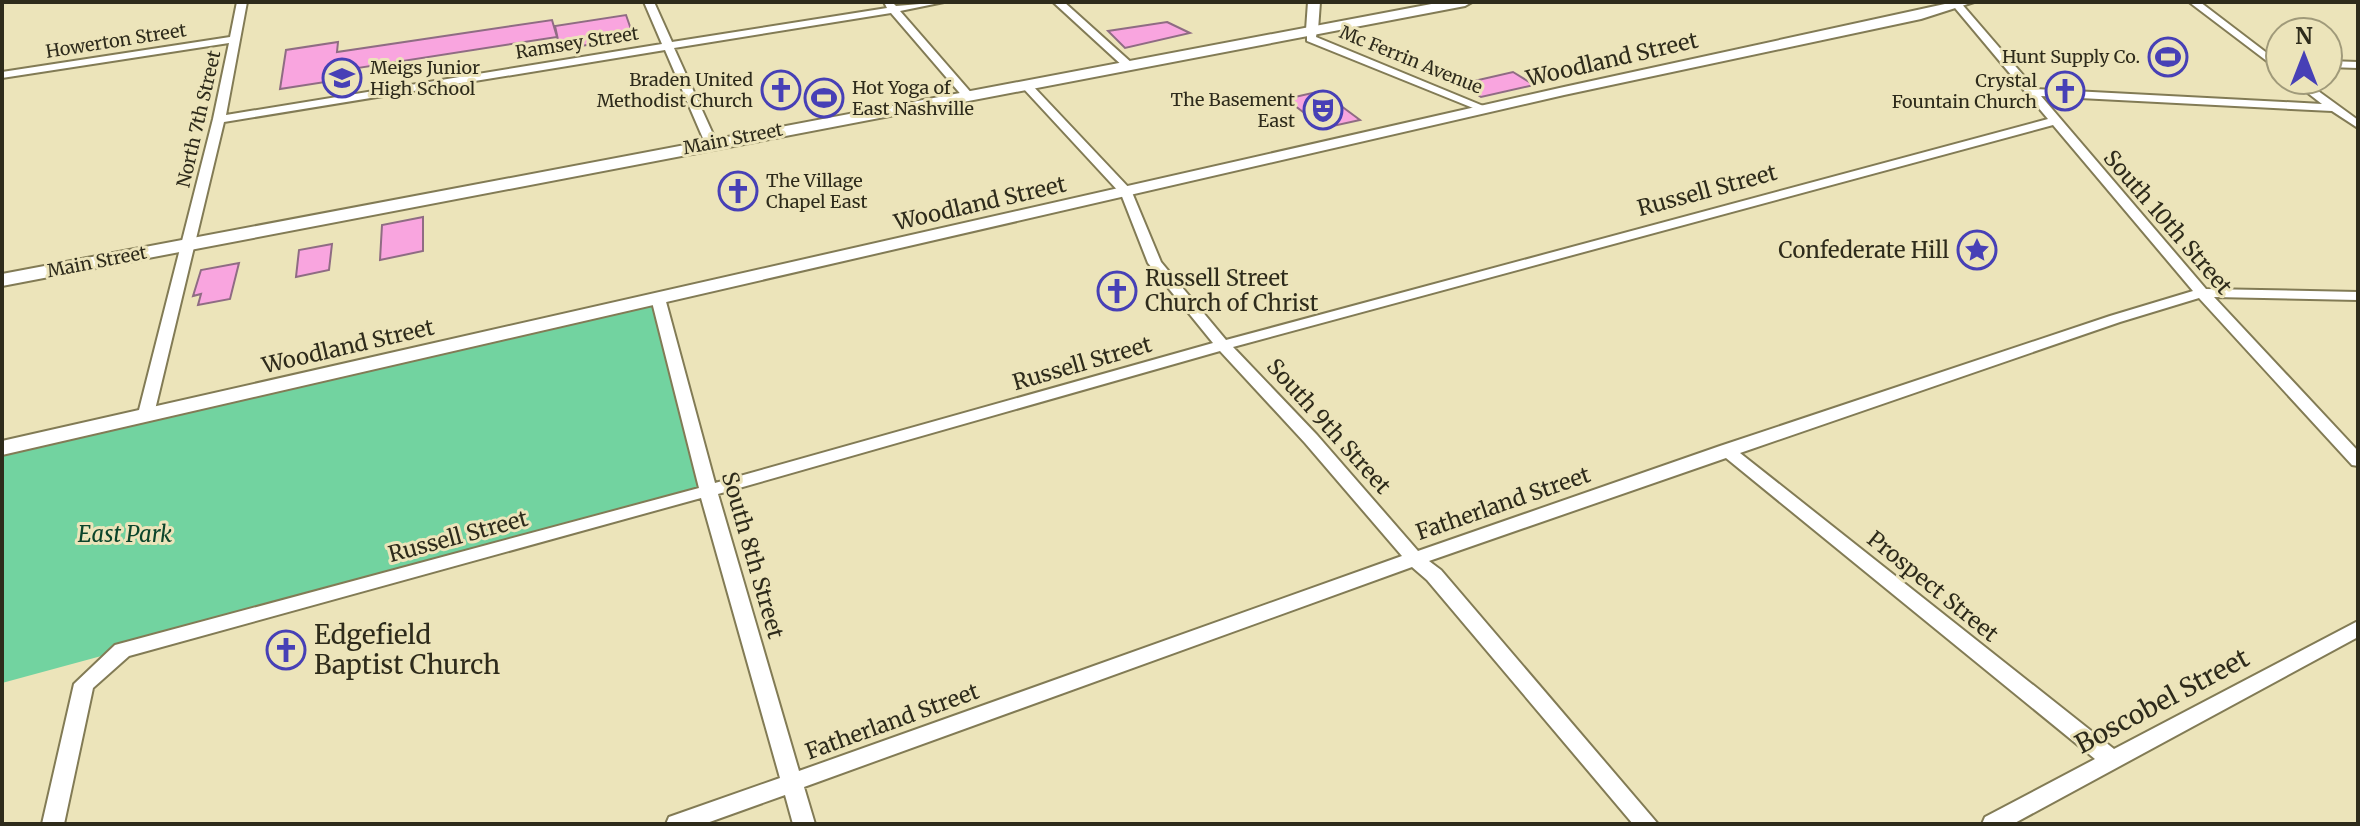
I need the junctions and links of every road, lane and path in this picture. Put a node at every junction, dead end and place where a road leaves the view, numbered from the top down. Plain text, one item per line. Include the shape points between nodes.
1 (242, 2) edge
2 (649, 2) edge
3 (939, 2) edge
4 (1058, 2) edge
5 (1314, 2) edge
6 (1465, 2) edge
7 (2194, 2) edge
8 (1960, 3) edge
9 (890, 6) edge
10 (1312, 30) junction
11 (236, 39) junction
12 (667, 45) junction
13 (2264, 54) edge
14 (1129, 66) junction
15 (2, 75) edge
16 (1027, 86) junction
17 (2032, 92) junction
18 (968, 96) junction
19 (2318, 96) edge
20 (2334, 108) junction
21 (1487, 110) junction
22 (219, 119) junction
23 (2054, 121) junction
24 (2358, 125) edge
25 (711, 143) junction
26 (1127, 193) junction
27 (187, 244) junction
28 (2, 280) edge
29 (2202, 293) junction
30 (2358, 296) edge
31 (658, 298) junction
32 (1223, 345) junction
33 (146, 414) junction
34 (2, 448) edge
35 (1726, 450) junction
36 (2358, 461) edge
37 (708, 491) junction
38 (1415, 559) junction
39 (2358, 628) edge
40 (2111, 759) junction
41 (793, 783) junction
42 (53, 824) edge
43 (677, 824) edge
44 (804, 824) edge
45 (1647, 824) edge
46 (1993, 824) edge

1 - 11 street, North 7th Street
2 - 12 street
3 - 9 street, Ramsey Street
4 - 14 street
5 - 10 street, Mc Ferrin Avenue
6 - 10 main road, Main Street
7 - 13 street
8 - 17 street, South 10th Street
8 - 21 street, Woodland Street
9 - 12 street, Ramsey Street
9 - 18 street
10 - 14 main road, Main Street
10 - 21 street, Mc Ferrin Avenue via 1311,39
11 - 15 street, Howerton Street
11 - 22 street, North 7th Street
12 - 22 street, Ramsey Street
12 - 25 street
14 - 16 main road, Main Street
16 - 18 main road, Main Street
16 - 26 street, South 9th Street
17 - 20 street
17 - 23 street, South 10th Street
18 - 25 main road, Main Street
19 - 20 street
20 - 24 street
21 - 26 street, Woodland Street
22 - 27 street, North 7th Street
23 - 29 street, South 10th Street
23 - 32 street, Russell Street
25 - 27 main road, Main Street
26 - 31 street, Woodland Street
26 - 32 street, South 9th Street via 1155,263
27 - 28 main road, Main Street
27 - 33 street, North 7th Street
29 - 30 street, Fatherland Street
29 - 35 street, Fatherland Street
29 - 36 street, South 10th Street
31 - 33 street, Woodland Street
31 - 37 street, South 8th Street
32 - 37 street, Russell Street
32 - 38 street, South 9th Street
33 - 34 street, Woodland Street
35 - 38 street, Fatherland Street
35 - 40 street, Prospect Street
37 - 41 street, South 8th Street
37 - 42 street, Russell Street via 122,650 84,684
38 - 41 street, Fatherland Street
38 - 45 street, South 9th Street
39 - 40 street, Boscobel Street
40 - 46 street, Boscobel Street
41 - 43 street, Fatherland Street
41 - 44 street, South 8th Street

